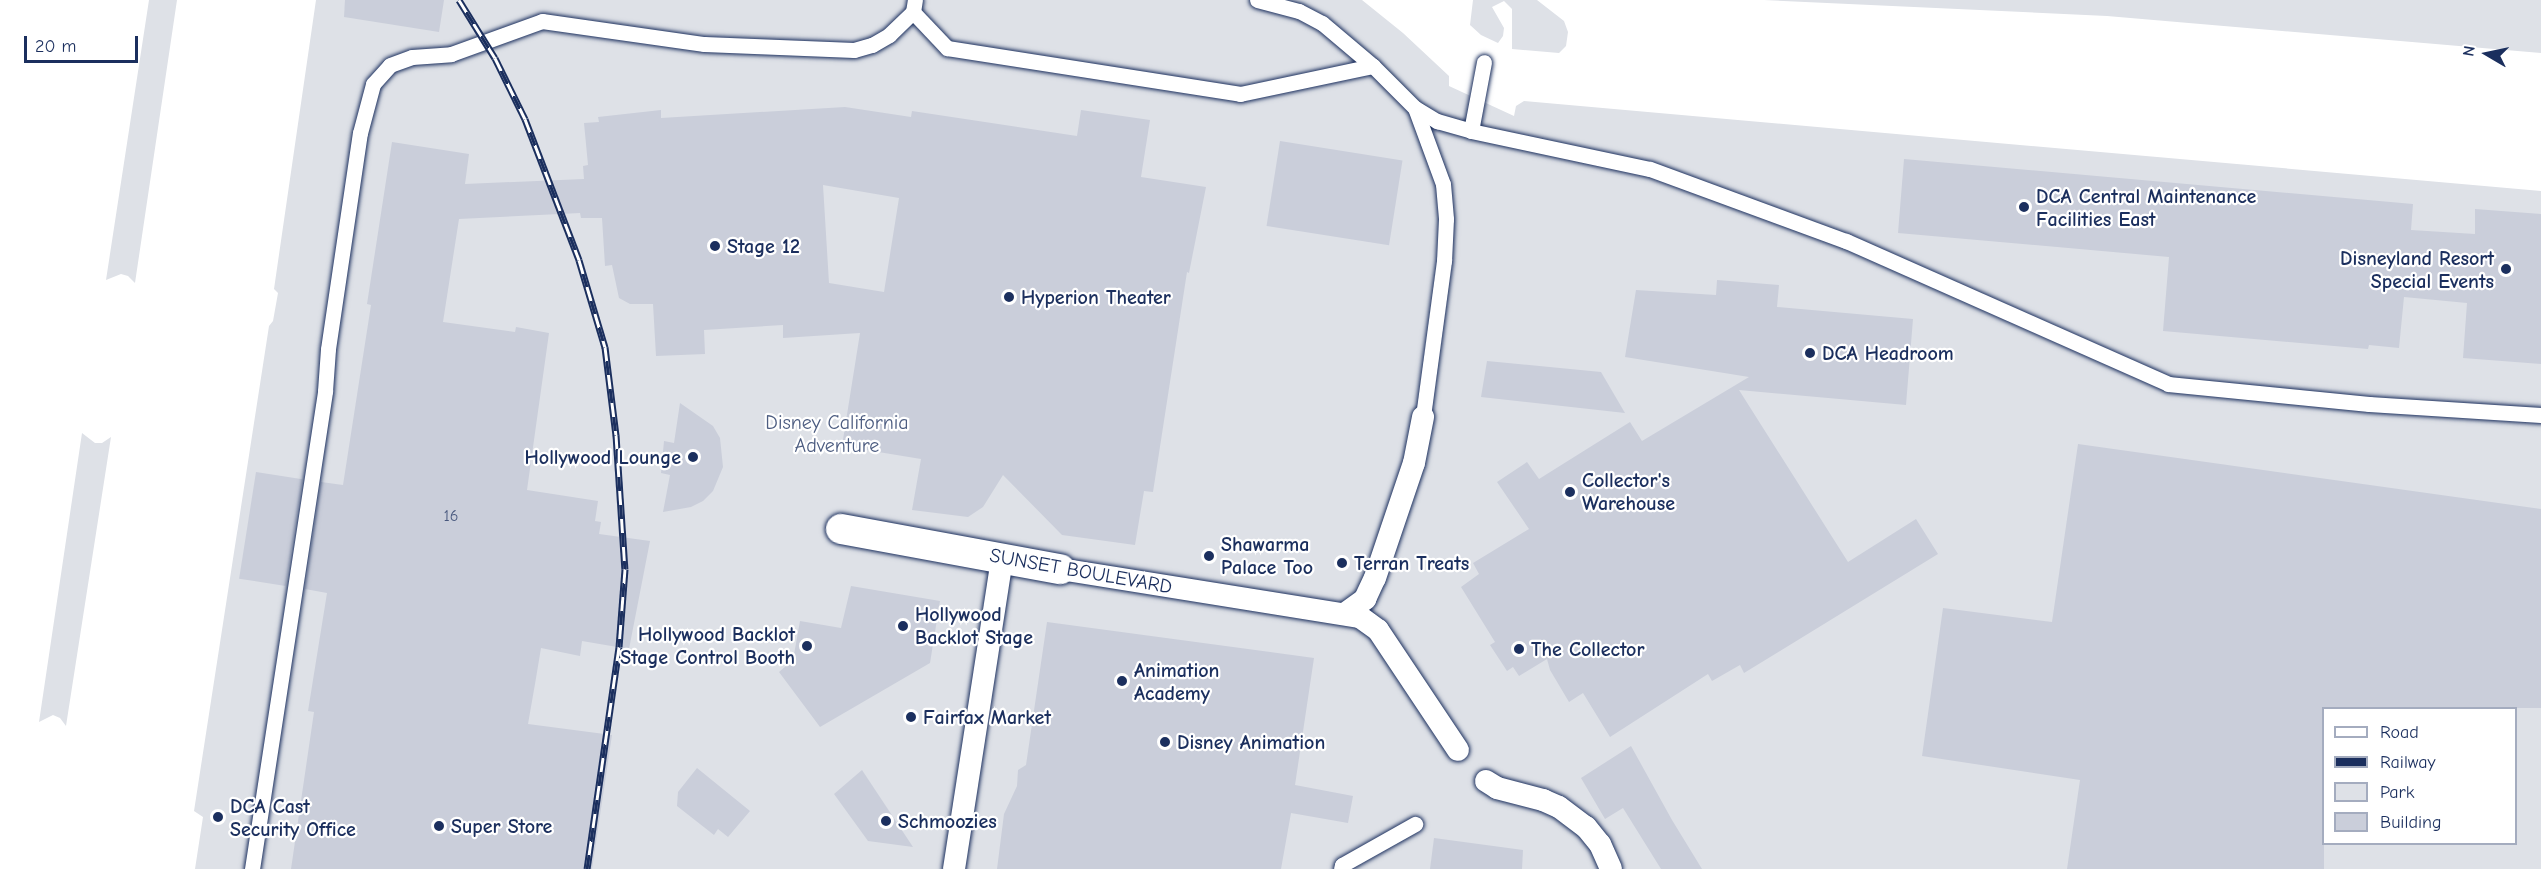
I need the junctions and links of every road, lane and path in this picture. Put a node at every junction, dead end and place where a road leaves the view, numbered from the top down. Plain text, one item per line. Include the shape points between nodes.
1 (1257, 0) edge
2 (914, 6) edge
3 (1484, 62) dead end
4 (1373, 66) junction
5 (1415, 108) junction
6 (1471, 131) junction
7 (2541, 415) edge
8 (1424, 417) joint
9 (841, 529) dead end
10 (1002, 558) junction
11 (1060, 569) joint
12 (1346, 613) junction
13 (1458, 750) dead end
14 (1486, 782) dead end
15 (1415, 824) dead end
16 (252, 869) edge
17 (954, 869) edge
18 (1341, 869) edge
19 (1611, 869) edge

1 - 4 lane via 1322,23
2 - 4 lane via 947,48 1240,94
2 - 16 lane via 889,35 854,50 704,44 542,21 451,54 412,57 390,65 373,84 360,133 328,349 326,391
3 - 6 lane
4 - 5 lane
5 - 6 lane via 1437,122
5 - 8 lane via 1443,184 1446,219
6 - 7 lane via 1650,169 1846,241 2168,384 2369,404
8 - 12 street via 1424,462 1370,590 1365,599
9 - 10 street, SUNSET BOULEVARD
10 - 11 street, SUNSET BOULEVARD
10 - 17 street
11 - 12 street, SUNSET BOULEVARD
12 - 13 street, SUNSET BOULEVARD via 1360,617 1378,630
14 - 19 street via 1559,807 1586,827 1600,844
15 - 18 lane

